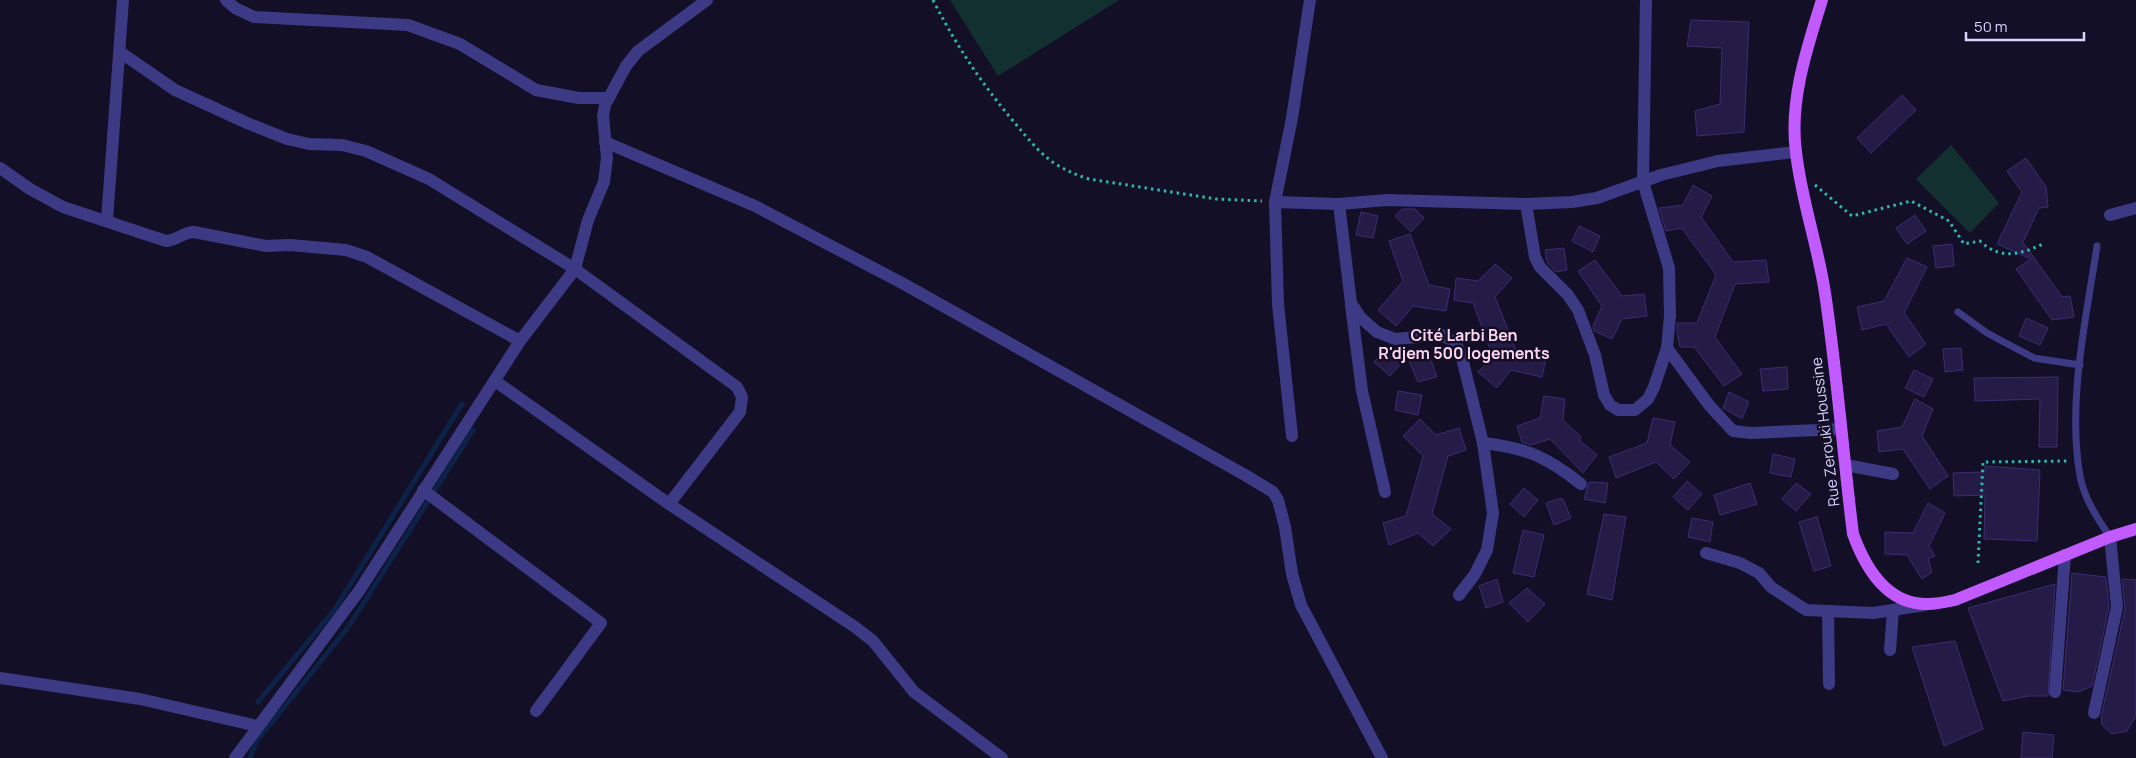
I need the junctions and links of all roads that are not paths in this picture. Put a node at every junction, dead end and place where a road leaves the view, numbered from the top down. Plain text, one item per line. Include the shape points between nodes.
1 (123, 0) edge
2 (226, 0) edge
3 (707, 0) edge
4 (1310, 0) edge
5 (1646, 0) edge
6 (1822, 0) edge
7 (120, 52) junction
8 (609, 98) junction
9 (605, 142) junction
10 (1795, 152) junction
11 (0, 168) edge
12 (1643, 182) junction
13 (1275, 202) junction
14 (1339, 204) junction
15 (1526, 204) junction
16 (2136, 208) edge
17 (2110, 215) dead end
18 (108, 220) junction
19 (2097, 246) dead end
20 (575, 269) junction
21 (1351, 304) junction
22 (1958, 312) dead end
23 (520, 341) junction
24 (1667, 348) junction
25 (2080, 365) junction
26 (495, 380) junction
27 (1840, 429) junction
28 (1292, 436) dead end
29 (1483, 443) junction
30 (1846, 466) junction
31 (1893, 474) dead end
32 (1581, 484) dead end
33 (423, 490) junction
34 (1385, 492) dead end
35 (670, 504) junction
36 (2136, 529) edge
37 (2110, 537) junction
38 (1706, 553) dead end
39 (2065, 555) junction
40 (1459, 595) dead end
41 (1927, 604) junction
42 (1893, 610) junction
43 (1828, 611) junction
44 (1890, 650) dead end
45 (0, 678) edge
46 (1829, 684) dead end
47 (2055, 692) dead end
48 (536, 711) dead end
49 (2094, 713) dead end
50 (257, 726) junction
51 (235, 758) edge
52 (1002, 758) edge
53 (1382, 758) edge

1 - 7 street
2 - 8 street via 254,17 408,25 460,44 536,90 579,98
3 - 8 street via 638,51
4 - 13 street
5 - 12 street
6 - 10 main road, Rue Zerouki Houssine via 1800,81
7 - 18 street
7 - 20 street via 176,90 255,126 309,144 342,145 366,151 429,179
8 - 9 street via 603,116
9 - 20 street via 604,182 588,220
9 - 53 street via 754,206 902,283 1273,492 1285,527 1292,574 1301,605
10 - 12 street via 1718,160
10 - 27 main road, Rue Zerouki Houssine via 1824,292
11 - 18 street via 63,207
12 - 15 street via 1597,198
12 - 24 street via 1668,268 1670,316
13 - 14 street
13 - 28 street via 1278,304
14 - 15 street via 1387,200
14 - 21 street
15 - 24 street via 1535,257 1578,310 1610,405 1626,412 1642,406 1651,393
16 - 17 street
18 - 23 street via 166,241 189,232 266,246 346,250 367,257
19 - 25 lane
20 - 23 street
20 - 35 street via 737,387 742,397 740,412
21 - 29 street via 1377,332 1395,339 1442,335 1456,344
21 - 34 street via 1362,390
22 - 25 lane via 1987,333 2034,358
23 - 26 street
24 - 27 street via 1708,405 1733,431
25 - 37 lane via 2080,477 2088,503
26 - 33 street
26 - 35 street
27 - 30 main road, Rue Zerouki Houssine
29 - 32 street via 1531,453 1556,464
29 - 40 street via 1492,493 1490,536 1475,574
30 - 31 street
30 - 41 main road, Rue Zerouki Houssine via 1853,534 1862,557 1875,578 1891,592 1910,602
33 - 48 street via 601,623
33 - 50 street via 359,591
35 - 52 street via 855,627 873,641 914,692
36 - 37 main road, Rue Zerouki Houssine
37 - 39 main road, Rue Zerouki Houssine
37 - 49 street via 2117,608
38 - 43 street via 1740,562 1806,610
39 - 41 main road, Rue Zerouki Houssine via 1955,600
39 - 47 street
41 - 42 street
42 - 43 street via 1873,613
42 - 44 street
43 - 46 street
45 - 50 street via 140,699
50 - 51 street

